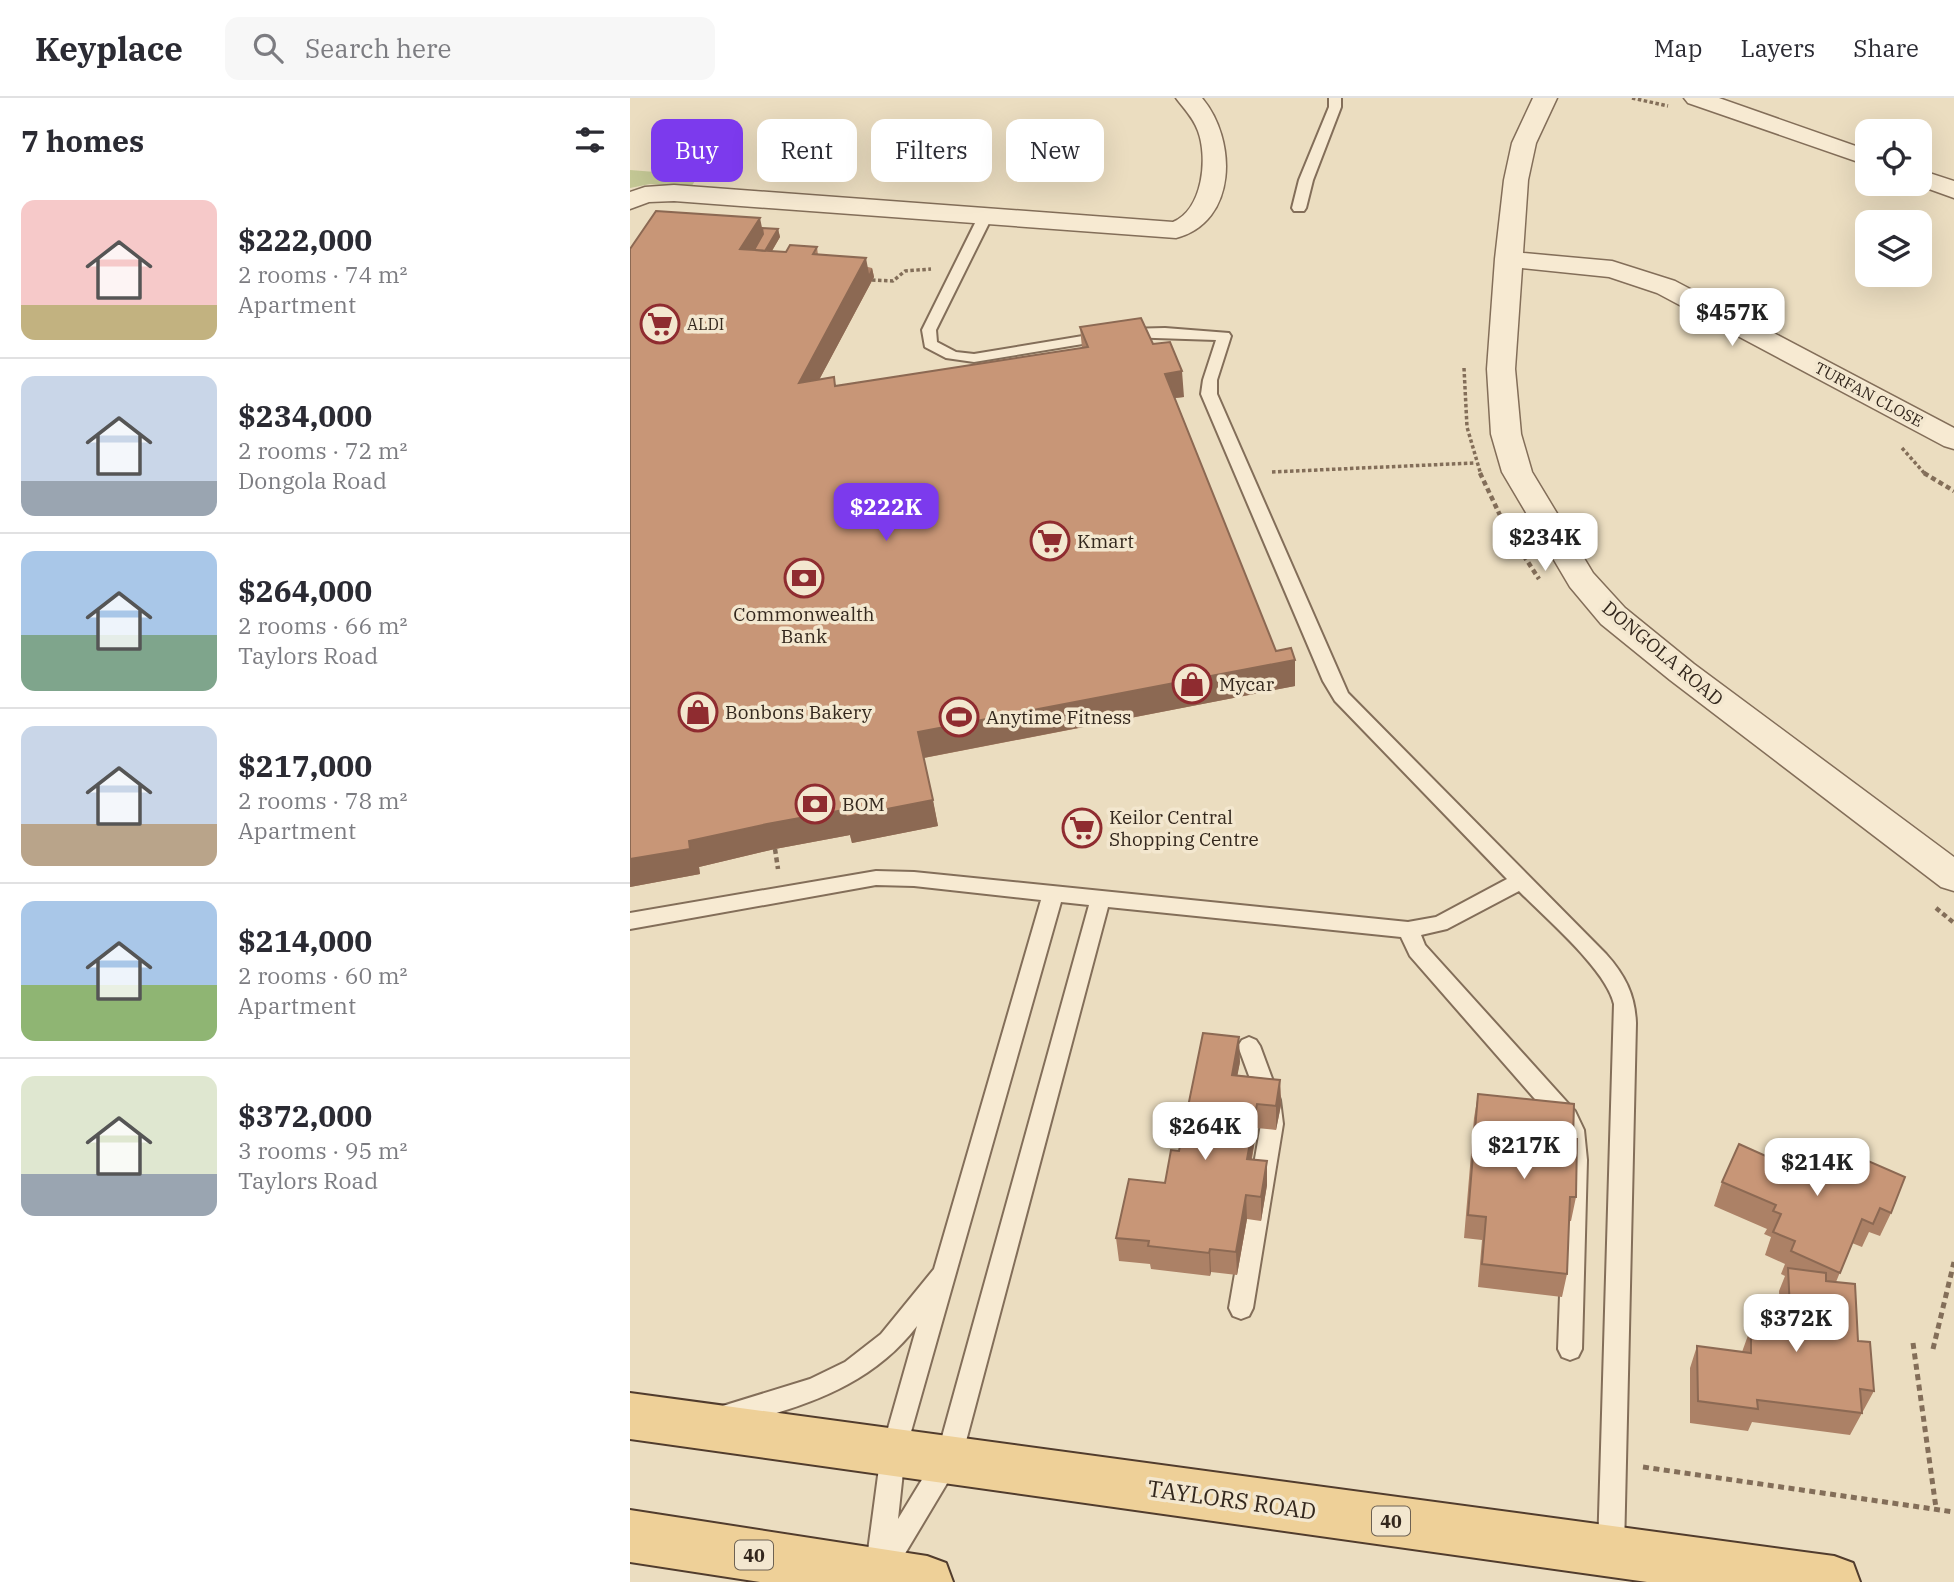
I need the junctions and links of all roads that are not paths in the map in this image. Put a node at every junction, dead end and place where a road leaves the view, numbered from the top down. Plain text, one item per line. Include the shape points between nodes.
1 (1188, 98) edge
2 (1335, 98) edge
3 (1545, 98) edge
4 (1696, 98) edge
5 (1855, 154) edge
6 (1932, 182) edge
7 (1954, 190) edge
8 (630, 201) edge
9 (1299, 208) dead end
10 (986, 215) junction
11 (1508, 259) junction
12 (1954, 440) edge
13 (1954, 877) edge
14 (1520, 881) junction
15 (1054, 894) junction
16 (1100, 898) junction
17 (630, 921) edge
18 (1408, 930) junction
19 (1250, 1046) dead end
20 (945, 1270) junction
21 (1241, 1308) dead end
22 (1570, 1349) dead end
23 (630, 1416) edge
24 (694, 1425) junction
25 (893, 1453) junction
26 (948, 1460) junction
27 (630, 1536) edge
28 (1611, 1551) junction
29 (902, 1578) edge
30 (1834, 1582) edge

1 - 10 street via 1208,126 1214,150 1207,195 1191,224 1155,230
2 - 9 lane
3 - 11 street, DONGOLA ROAD via 1524,143
4 - 5 street
6 - 7 street
8 - 10 street via 674,193
10 - 14 lane via 929,330 930,344 941,353 974,358 1125,333 1224,336 1209,388 1341,697
11 - 12 street, TURFAN CLOSE via 1612,269 1666,287
11 - 13 street, DONGOLA ROAD via 1501,369 1506,434 1517,472 1581,580 1613,617 1682,672
14 - 18 lane via 1440,924
14 - 28 lane via 1611,974 1625,1004
15 - 16 lane
15 - 17 lane via 876,878
15 - 20 lane
16 - 18 lane
16 - 26 lane
18 - 22 lane via 1417,950 1552,1100 1573,1130
19 - 21 lane via 1269,1100 1272,1124
20 - 24 lane via 890,1341 859,1369 815,1390
20 - 25 lane
23 - 24 main road, TAYLORS ROAD / 40
24 - 25 main road, TAYLORS ROAD / 40
25 - 26 main road, TAYLORS ROAD / 40
25 - 29 lane
26 - 28 main road, TAYLORS ROAD / 40
26 - 29 lane
27 - 29 main road, 40
28 - 30 main road, TAYLORS ROAD / 40

